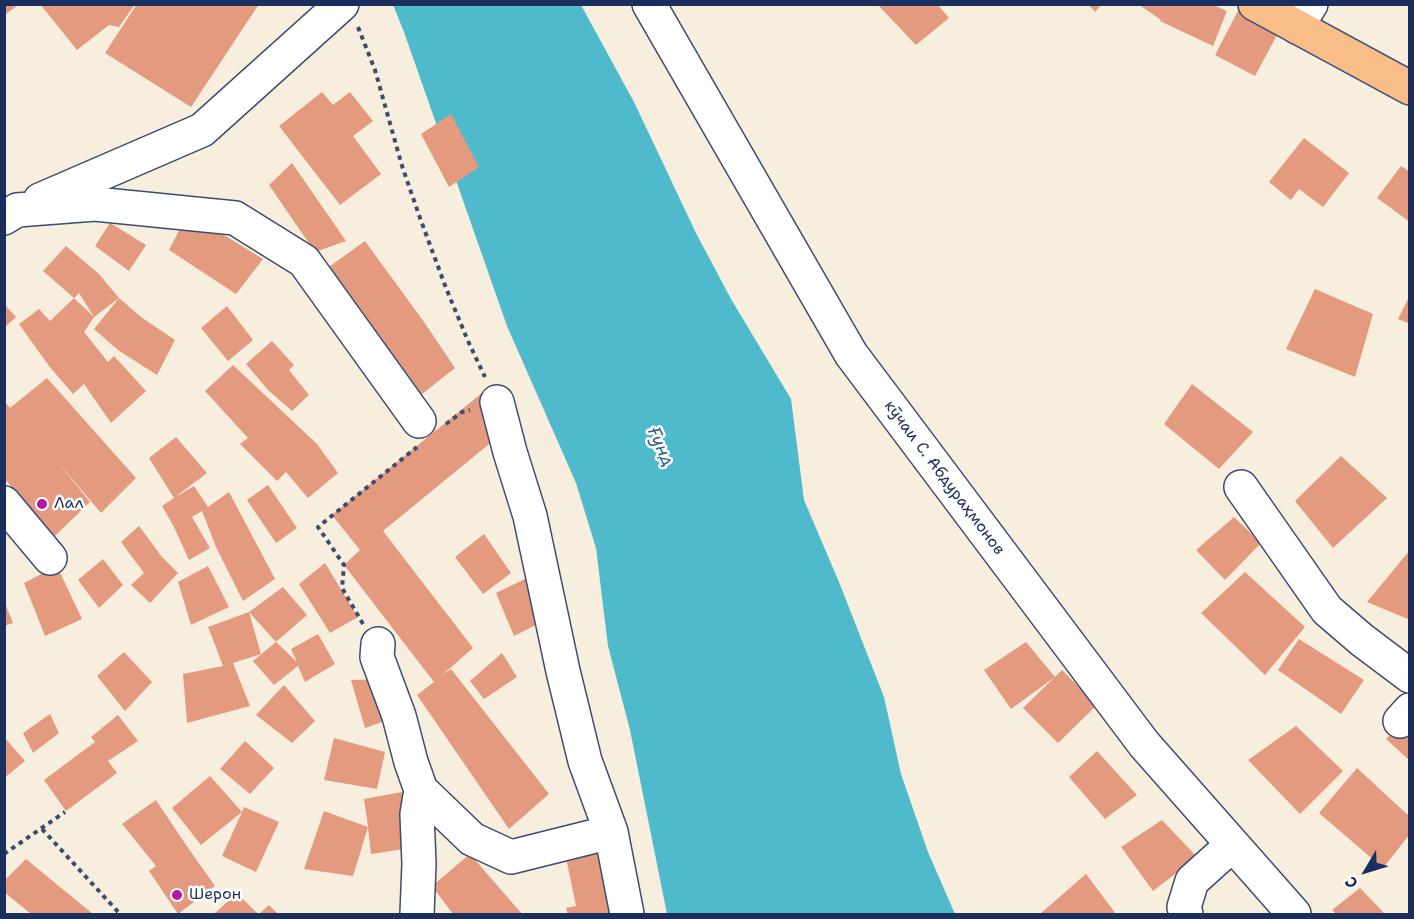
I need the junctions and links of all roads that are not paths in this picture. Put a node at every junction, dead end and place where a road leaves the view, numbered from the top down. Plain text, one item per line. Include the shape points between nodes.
1 (342, 4) edge
2 (649, 4) edge
3 (1255, 4) edge
4 (1304, 16) edge
5 (1410, 88) edge
6 (11, 214) edge
7 (497, 402) road end
8 (429, 429) road end
9 (1241, 487) dead end
10 (4, 503) edge
11 (50, 558) dead end
12 (378, 644) road end
13 (1410, 676) edge
14 (421, 790) junction
15 (611, 832) junction
16 (1232, 845) junction
17 (417, 915) edge
18 (627, 915) edge
19 (1186, 915) edge
20 (1294, 915) edge

1 - 6 street via 202,130
2 - 16 street, кӯчаи С. Абдураҳмонов via 851,354 1144,744
3 - 4 main road
4 - 5 main road
6 - 8 street via 96,204 235,218 304,261
7 - 15 street via 530,516 585,761
9 - 13 street via 1327,610
10 - 11 street
12 - 14 street via 377,657
14 - 15 street via 472,839 512,858
14 - 17 street via 417,814
15 - 18 street
16 - 19 street via 1192,881 1184,907
16 - 20 street, кӯчаи С. Абдураҳмонов

